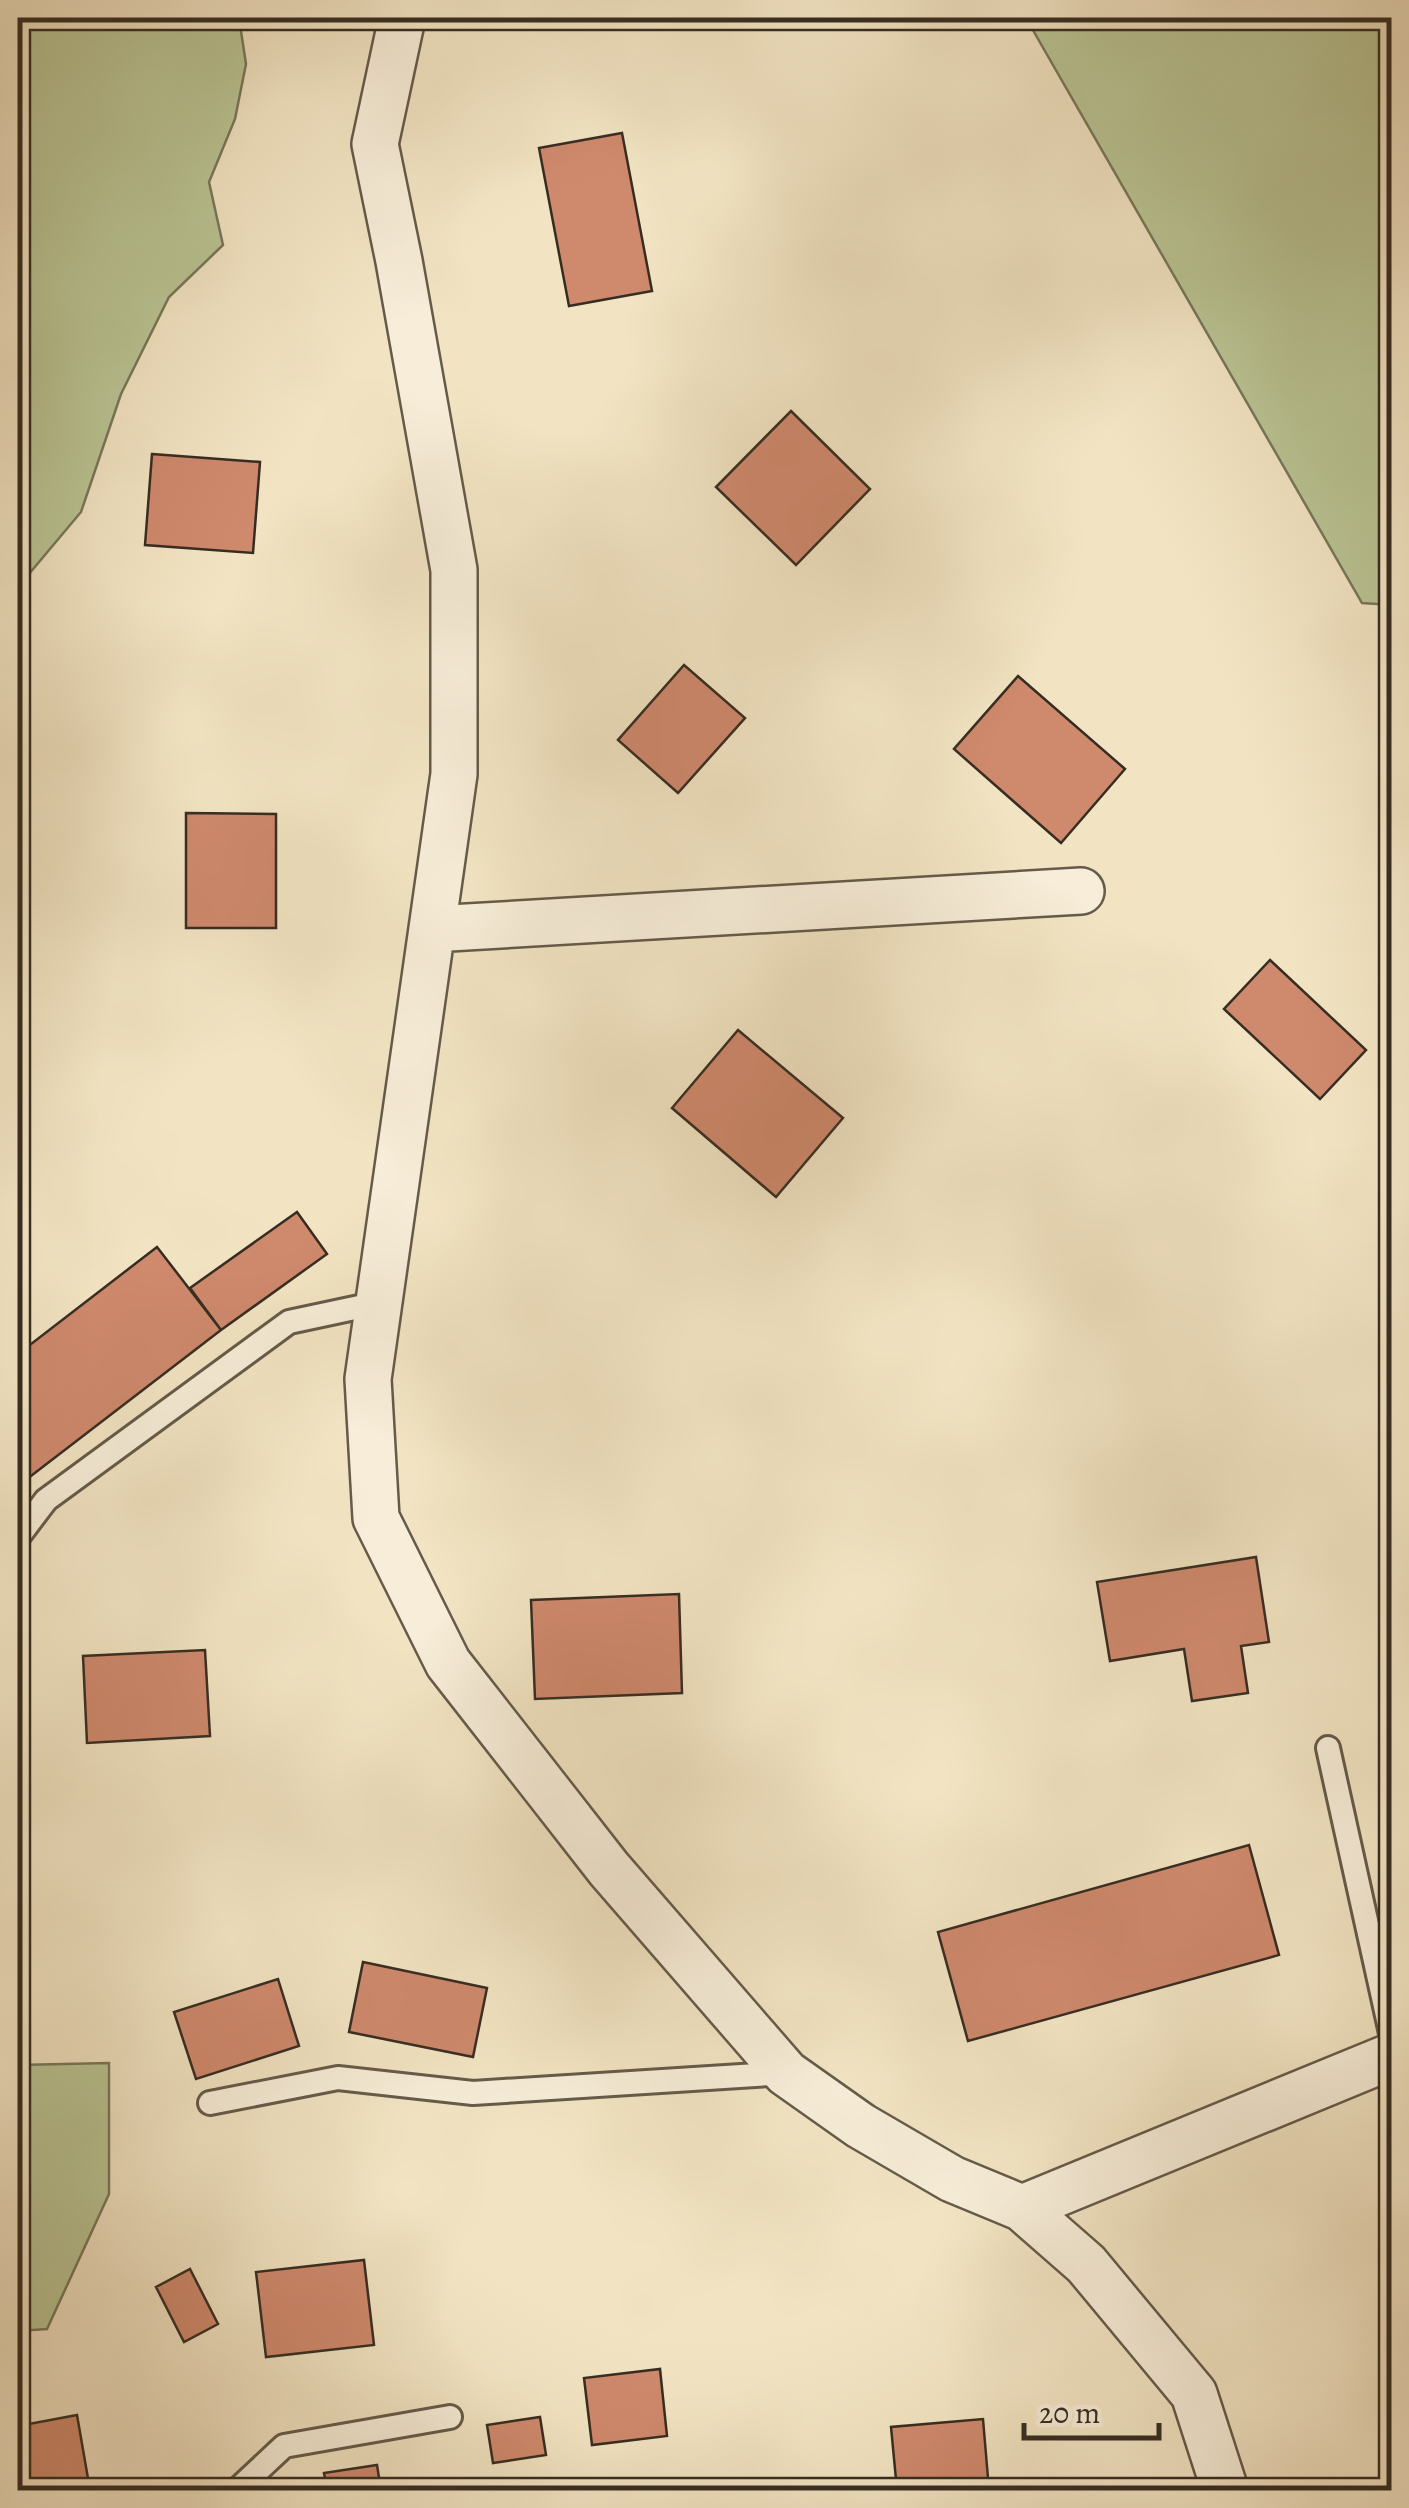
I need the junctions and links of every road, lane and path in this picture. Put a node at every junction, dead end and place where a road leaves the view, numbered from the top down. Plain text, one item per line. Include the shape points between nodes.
1 (402, 18) edge
2 (1082, 891) dead end
3 (432, 929) junction
4 (378, 1303) junction
5 (18, 1537) edge
6 (1328, 1748) dead end
7 (1392, 2038) edge
8 (1392, 2056) edge
9 (786, 2074) junction
10 (210, 2103) dead end
11 (1022, 2208) junction
12 (450, 2417) dead end
13 (237, 2490) edge
14 (1225, 2490) edge

1 - 3 street via 376,144 454,570 454,774
2 - 3 street
3 - 4 street
4 - 5 lane via 289,1322 46,1500
4 - 9 street via 368,1380 376,1518 448,1663 609,1870
6 - 7 lane
8 - 11 street
9 - 10 lane via 473,2093 338,2078
9 - 11 street via 937,2170
11 - 14 street via 1086,2264 1194,2394
12 - 13 lane via 284,2446

